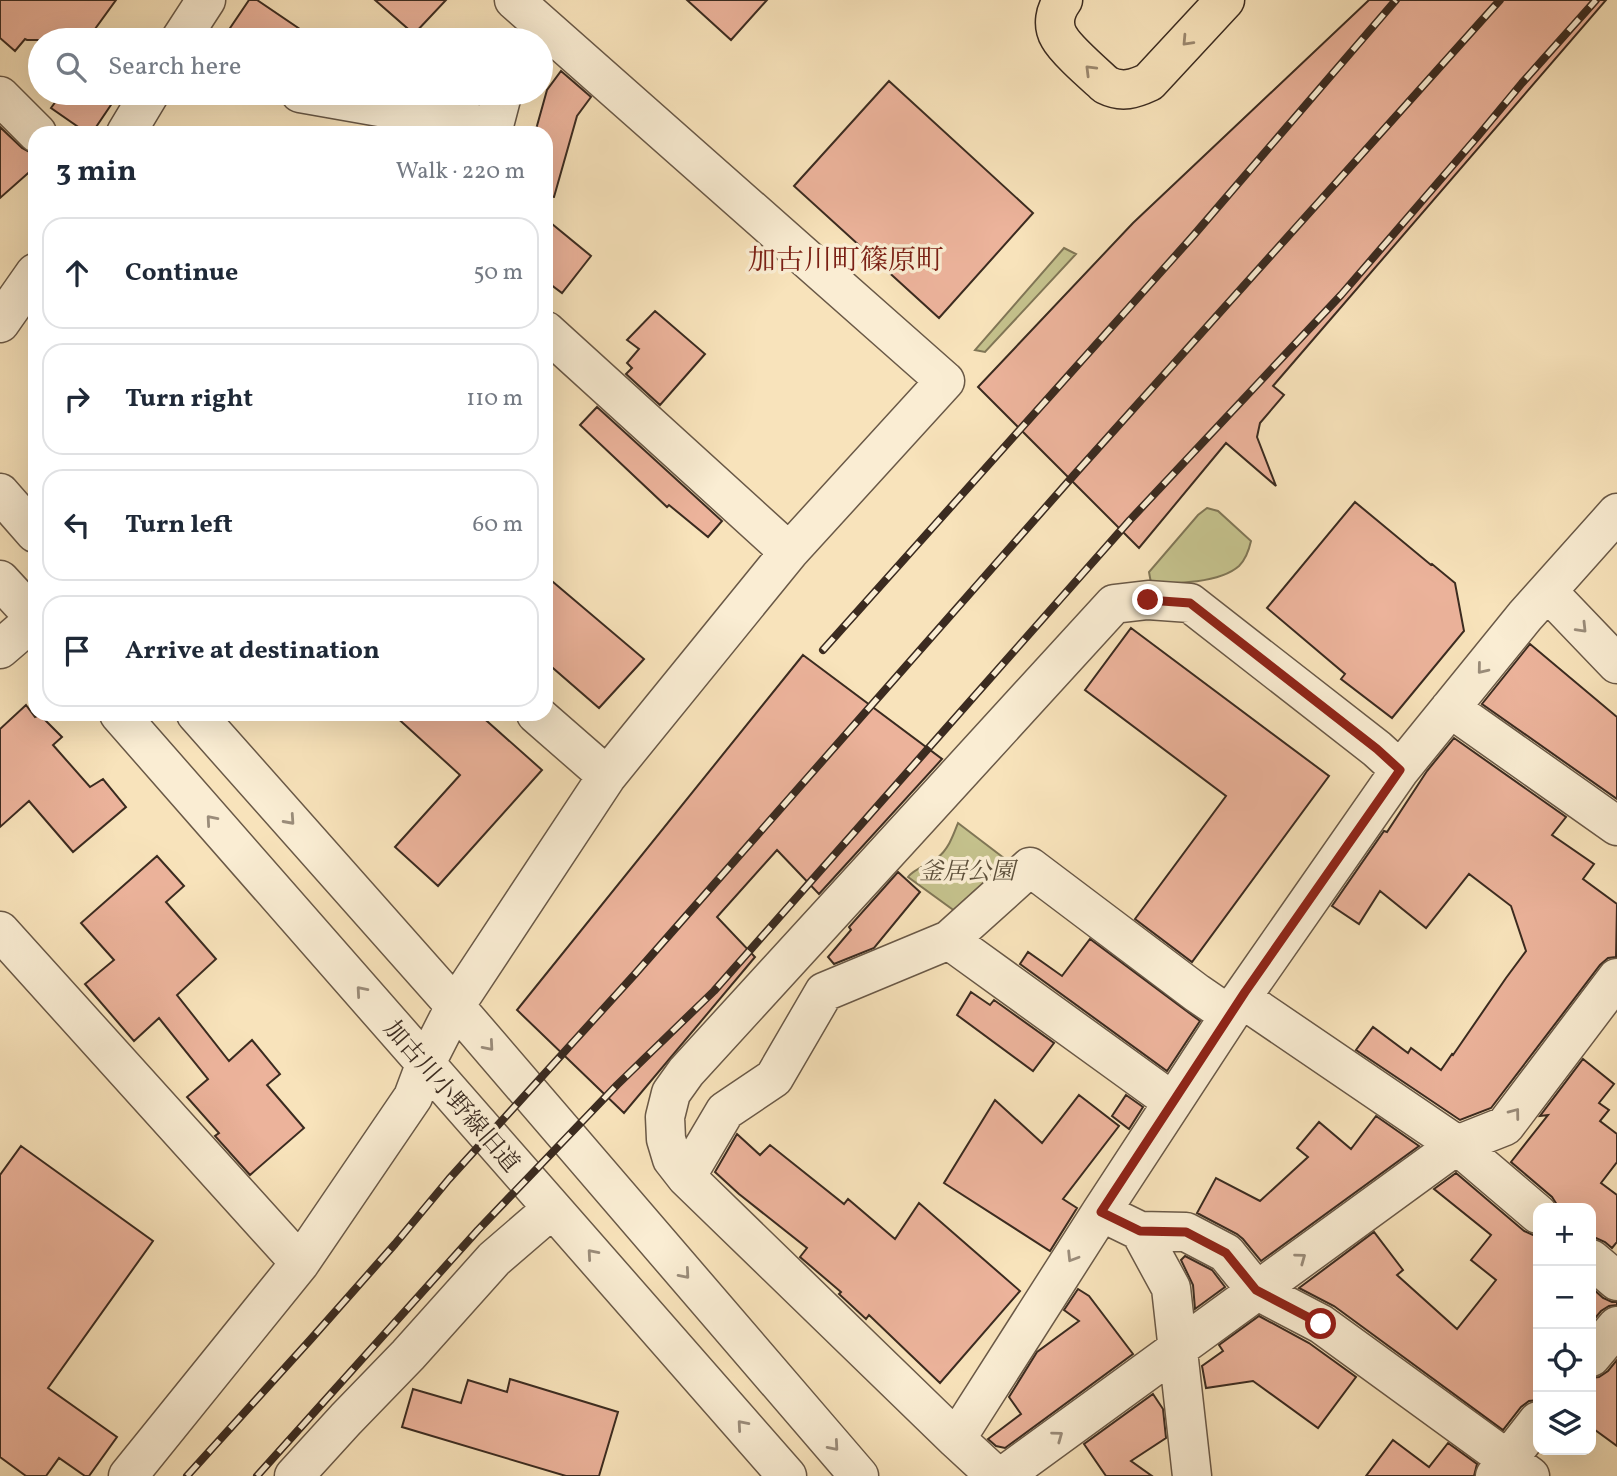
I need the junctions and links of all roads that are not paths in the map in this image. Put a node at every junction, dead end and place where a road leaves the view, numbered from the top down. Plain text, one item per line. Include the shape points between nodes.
1 (206, 0) edge
2 (514, 0) edge
3 (1063, 0) edge
4 (1225, 0) edge
5 (188, 28) edge
6 (536, 28) edge
7 (553, 47) edge
8 (0, 96) edge
9 (143, 105) edge
10 (394, 105) edge
11 (496, 118) edge
12 (30, 126) edge
13 (130, 126) edge
14 (28, 283) edge
15 (0, 323) edge
16 (553, 337) edge
17 (0, 494) edge
18 (1617, 513) edge
19 (28, 525) edge
20 (789, 552) junction
21 (0, 580) edge
22 (1548, 592) junction
23 (28, 611) edge
24 (28, 625) edge
25 (0, 649) edge
26 (1617, 664) edge
27 (1450, 709) junction
28 (125, 721) edge
29 (202, 721) edge
30 (544, 721) edge
31 (1400, 770) junction
32 (607, 776) junction
33 (1617, 826) edge
34 (0, 931) edge
35 (949, 940) junction
36 (1617, 978) edge
37 (455, 1006) junction
38 (1235, 1007) junction
39 (425, 1065) junction
40 (1173, 1102) junction
41 (1457, 1145) junction
42 (686, 1177) junction
43 (552, 1209) junction
44 (1533, 1210) edge
45 (1101, 1212) junction
46 (1140, 1231) junction
47 (300, 1263) junction
48 (1596, 1263) edge
49 (1617, 1281) edge
50 (1256, 1290) junction
51 (1617, 1326) edge
52 (1178, 1348) junction
53 (1596, 1351) edge
54 (1533, 1430) edge
55 (956, 1439) junction
56 (1510, 1471) edge
57 (128, 1476) edge
58 (294, 1476) edge
59 (787, 1476) edge
60 (859, 1476) edge
61 (996, 1476) edge
62 (1003, 1476) edge
63 (1192, 1476) edge

1 - 5 street
2 - 6 street
4 -> 3 main road via 1149,82 1124,90 1106,85 1059,37 1056,12
7 - 20 street via 945,381
8 - 12 street
9 - 13 street
10 - 11 street
14 - 15 street
16 - 20 street
17 - 19 street
18 - 22 street
20 - 32 street
21 - 23 street
22 -> 26 street
22 -> 27 street
24 - 25 street
27 - 31 street
27 - 33 street
39 -> 28 street, 加古川小野線旧道
29 -> 37 street
30 - 32 street
31 - 38 street
31 - 42 street via 1190,603 1148,600 1114,604 686,1072 671,1093 665,1117 672,1159
32 - 37 street
34 - 47 street
35 - 38 street via 1030,867 1197,993
35 - 40 street
35 - 42 street via 824,992 774,1079 725,1111
41 -> 36 street via 1505,1126
37 - 39 street
37 -> 60 street
38 - 40 street
38 - 41 street
39 - 43 street, 加古川小野線旧道
39 - 47 street via 413,1097
40 - 45 street
41 - 44 street
50 -> 41 street
42 - 55 street
43 - 58 street via 494,1259
59 -> 43 street, 加古川小野線旧道
45 - 46 street
45 -> 55 street
46 - 50 street via 1186,1232 1226,1253
46 - 52 street via 1171,1289
47 - 57 street
48 - 49 street
50 - 52 street
50 - 56 street via 1321,1324
51 - 53 street
62 -> 52 street
52 - 63 street
54 - 56 street
55 - 61 street

